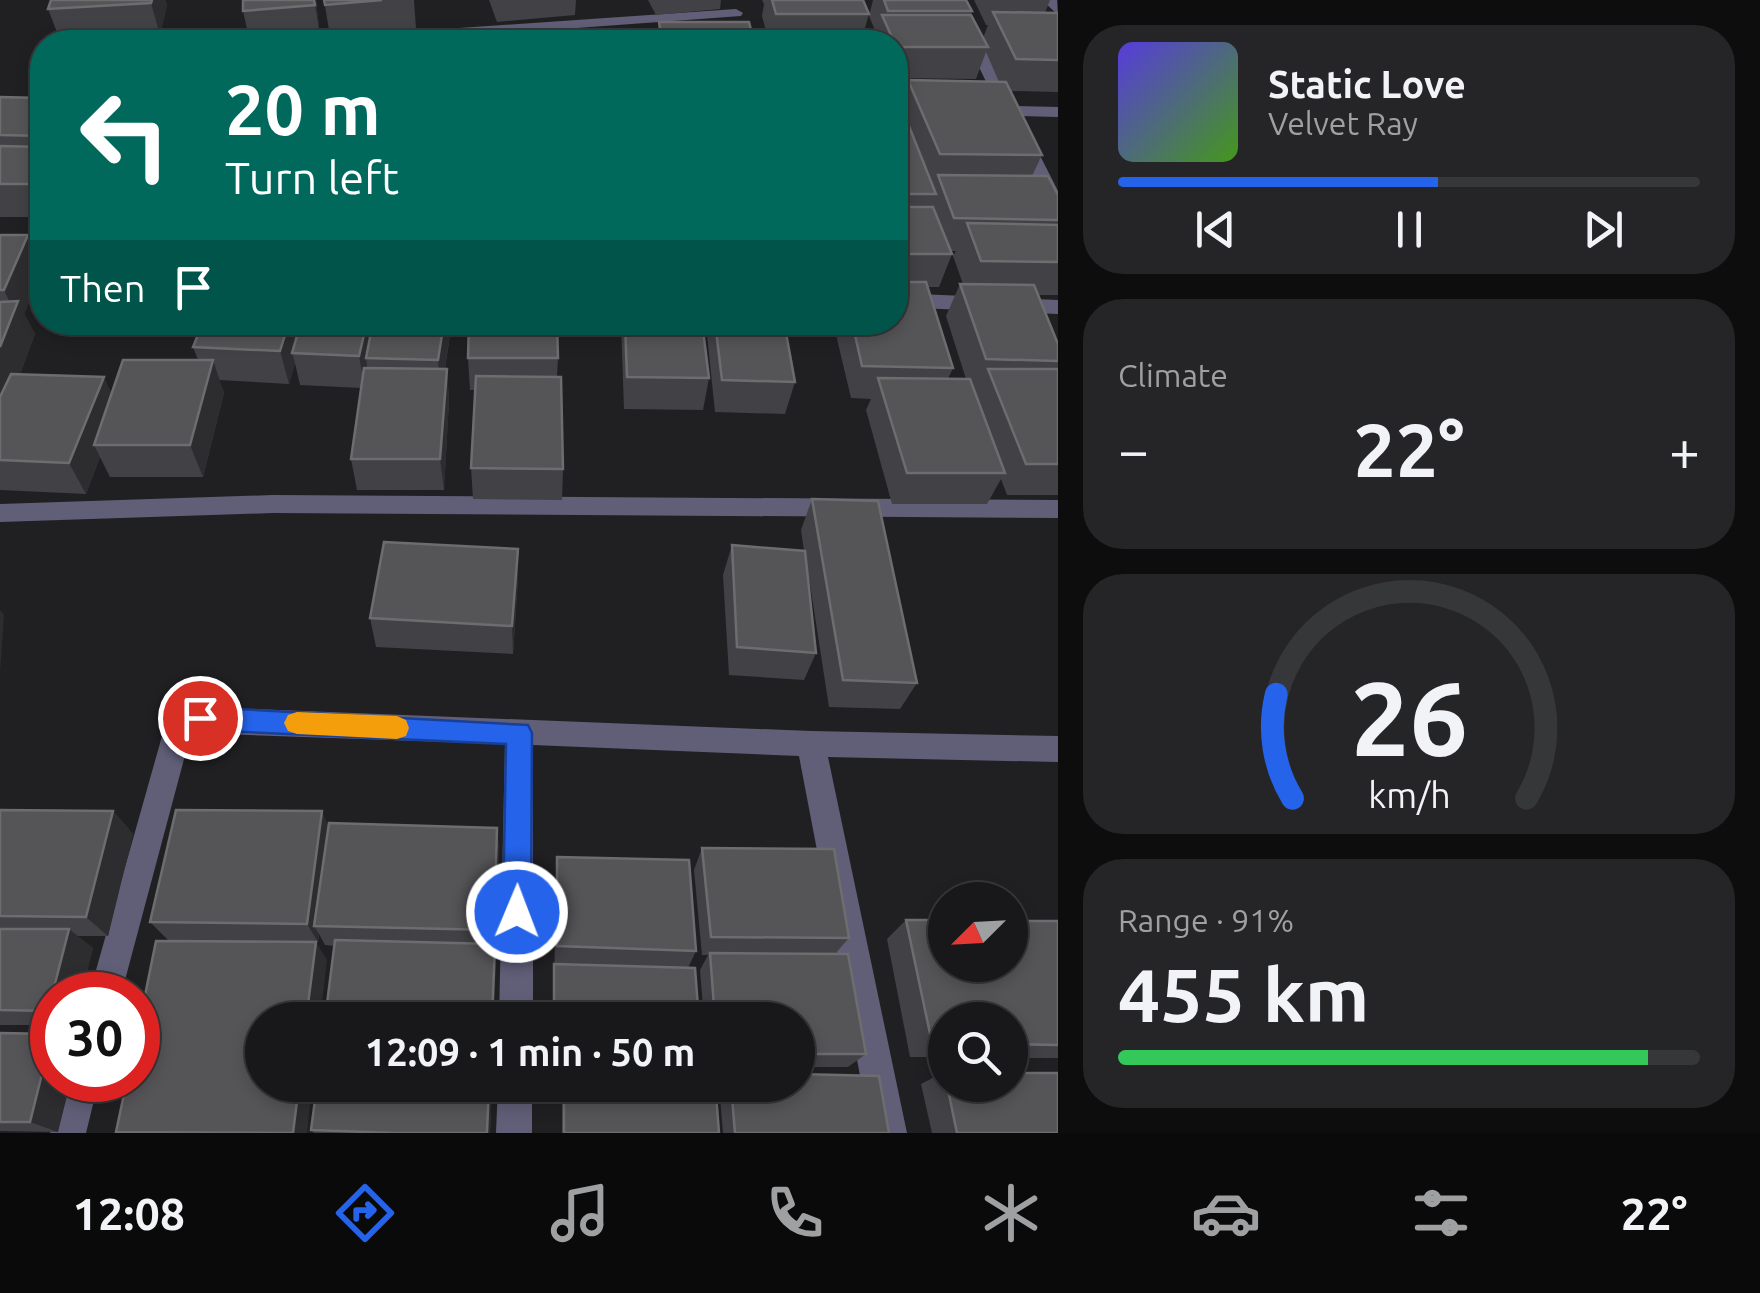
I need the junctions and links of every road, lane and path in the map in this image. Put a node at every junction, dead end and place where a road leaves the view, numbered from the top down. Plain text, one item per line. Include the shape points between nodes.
1 (952, 0) edge
2 (1050, 0) edge
3 (1058, 12) edge
4 (736, 14) edge
5 (598, 30) edge
6 (1008, 111) junction
7 (1058, 112) edge
8 (1058, 210) edge
9 (908, 300) edge
10 (1058, 306) edge
11 (1058, 508) edge
12 (0, 513) edge
13 (519, 733) junction
14 (812, 744) junction
15 (1058, 749) edge
16 (111, 972) edge
17 (516, 1002) edge
18 (76, 1102) edge
19 (515, 1102) edge
20 (68, 1133) edge
21 (514, 1133) edge
22 (889, 1133) edge

1 - 6 street
2 - 3 street
4 - 5 street
6 - 7 street
6 - 8 street
9 - 10 street
11 - 12 street via 273,504
13 - 14 street
13 - 16 street via 180,722
13 - 17 street
14 - 15 street
14 - 22 street
18 - 20 street
19 - 21 street

